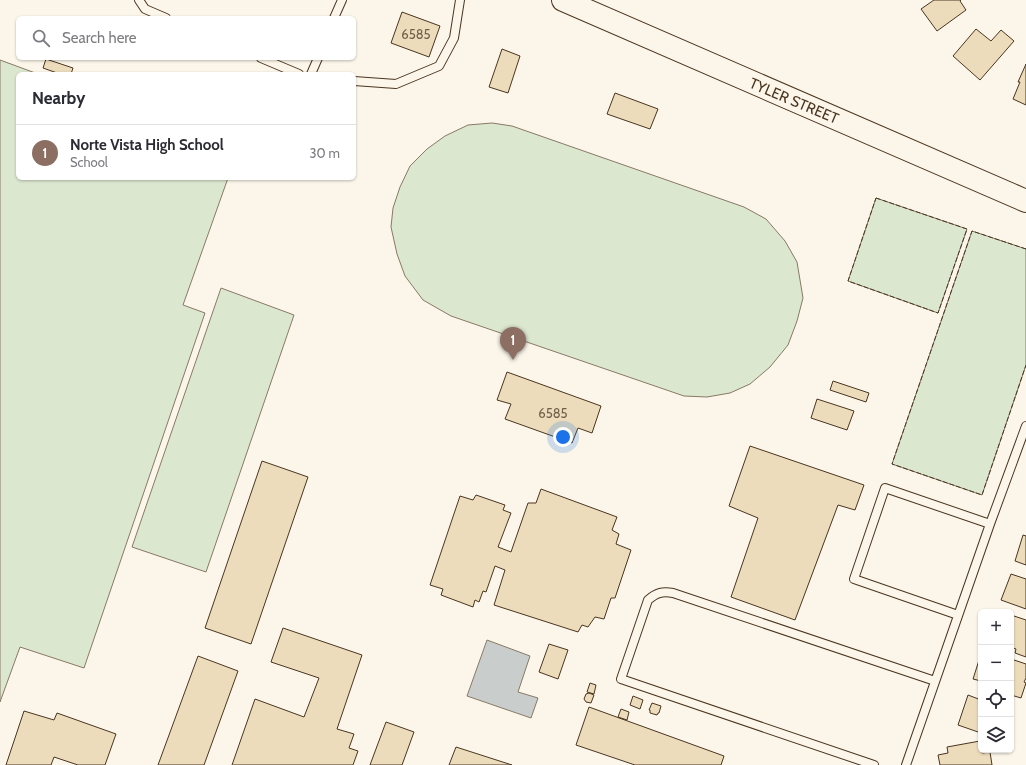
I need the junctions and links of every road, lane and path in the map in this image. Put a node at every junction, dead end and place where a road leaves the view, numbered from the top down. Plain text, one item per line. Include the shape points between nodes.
1 (139, 0) edge
2 (342, 0) edge
3 (460, 0) edge
4 (563, 0) edge
5 (161, 16) edge
6 (335, 16) edge
7 (266, 60) edge
8 (317, 60) edge
9 (294, 72) edge
10 (312, 72) edge
11 (356, 81) edge
12 (1026, 201) edge
13 (1026, 426) edge
14 (990, 524) junction
15 (958, 615) junction
16 (935, 681) junction
17 (874, 765) edge
18 (906, 765) edge

1 - 5 lane via 145,9
2 - 6 lane
3 - 11 lane via 454,38 439,66 396,84
4 - 12 main road, TYLER STREET
7 - 9 lane
8 - 10 lane
13 - 14 lane
14 - 15 lane
14 - 15 lane via 886,488 880,503 854,579
15 - 16 lane
16 - 17 lane via 673,593 655,594 648,600 621,679
16 - 18 lane

